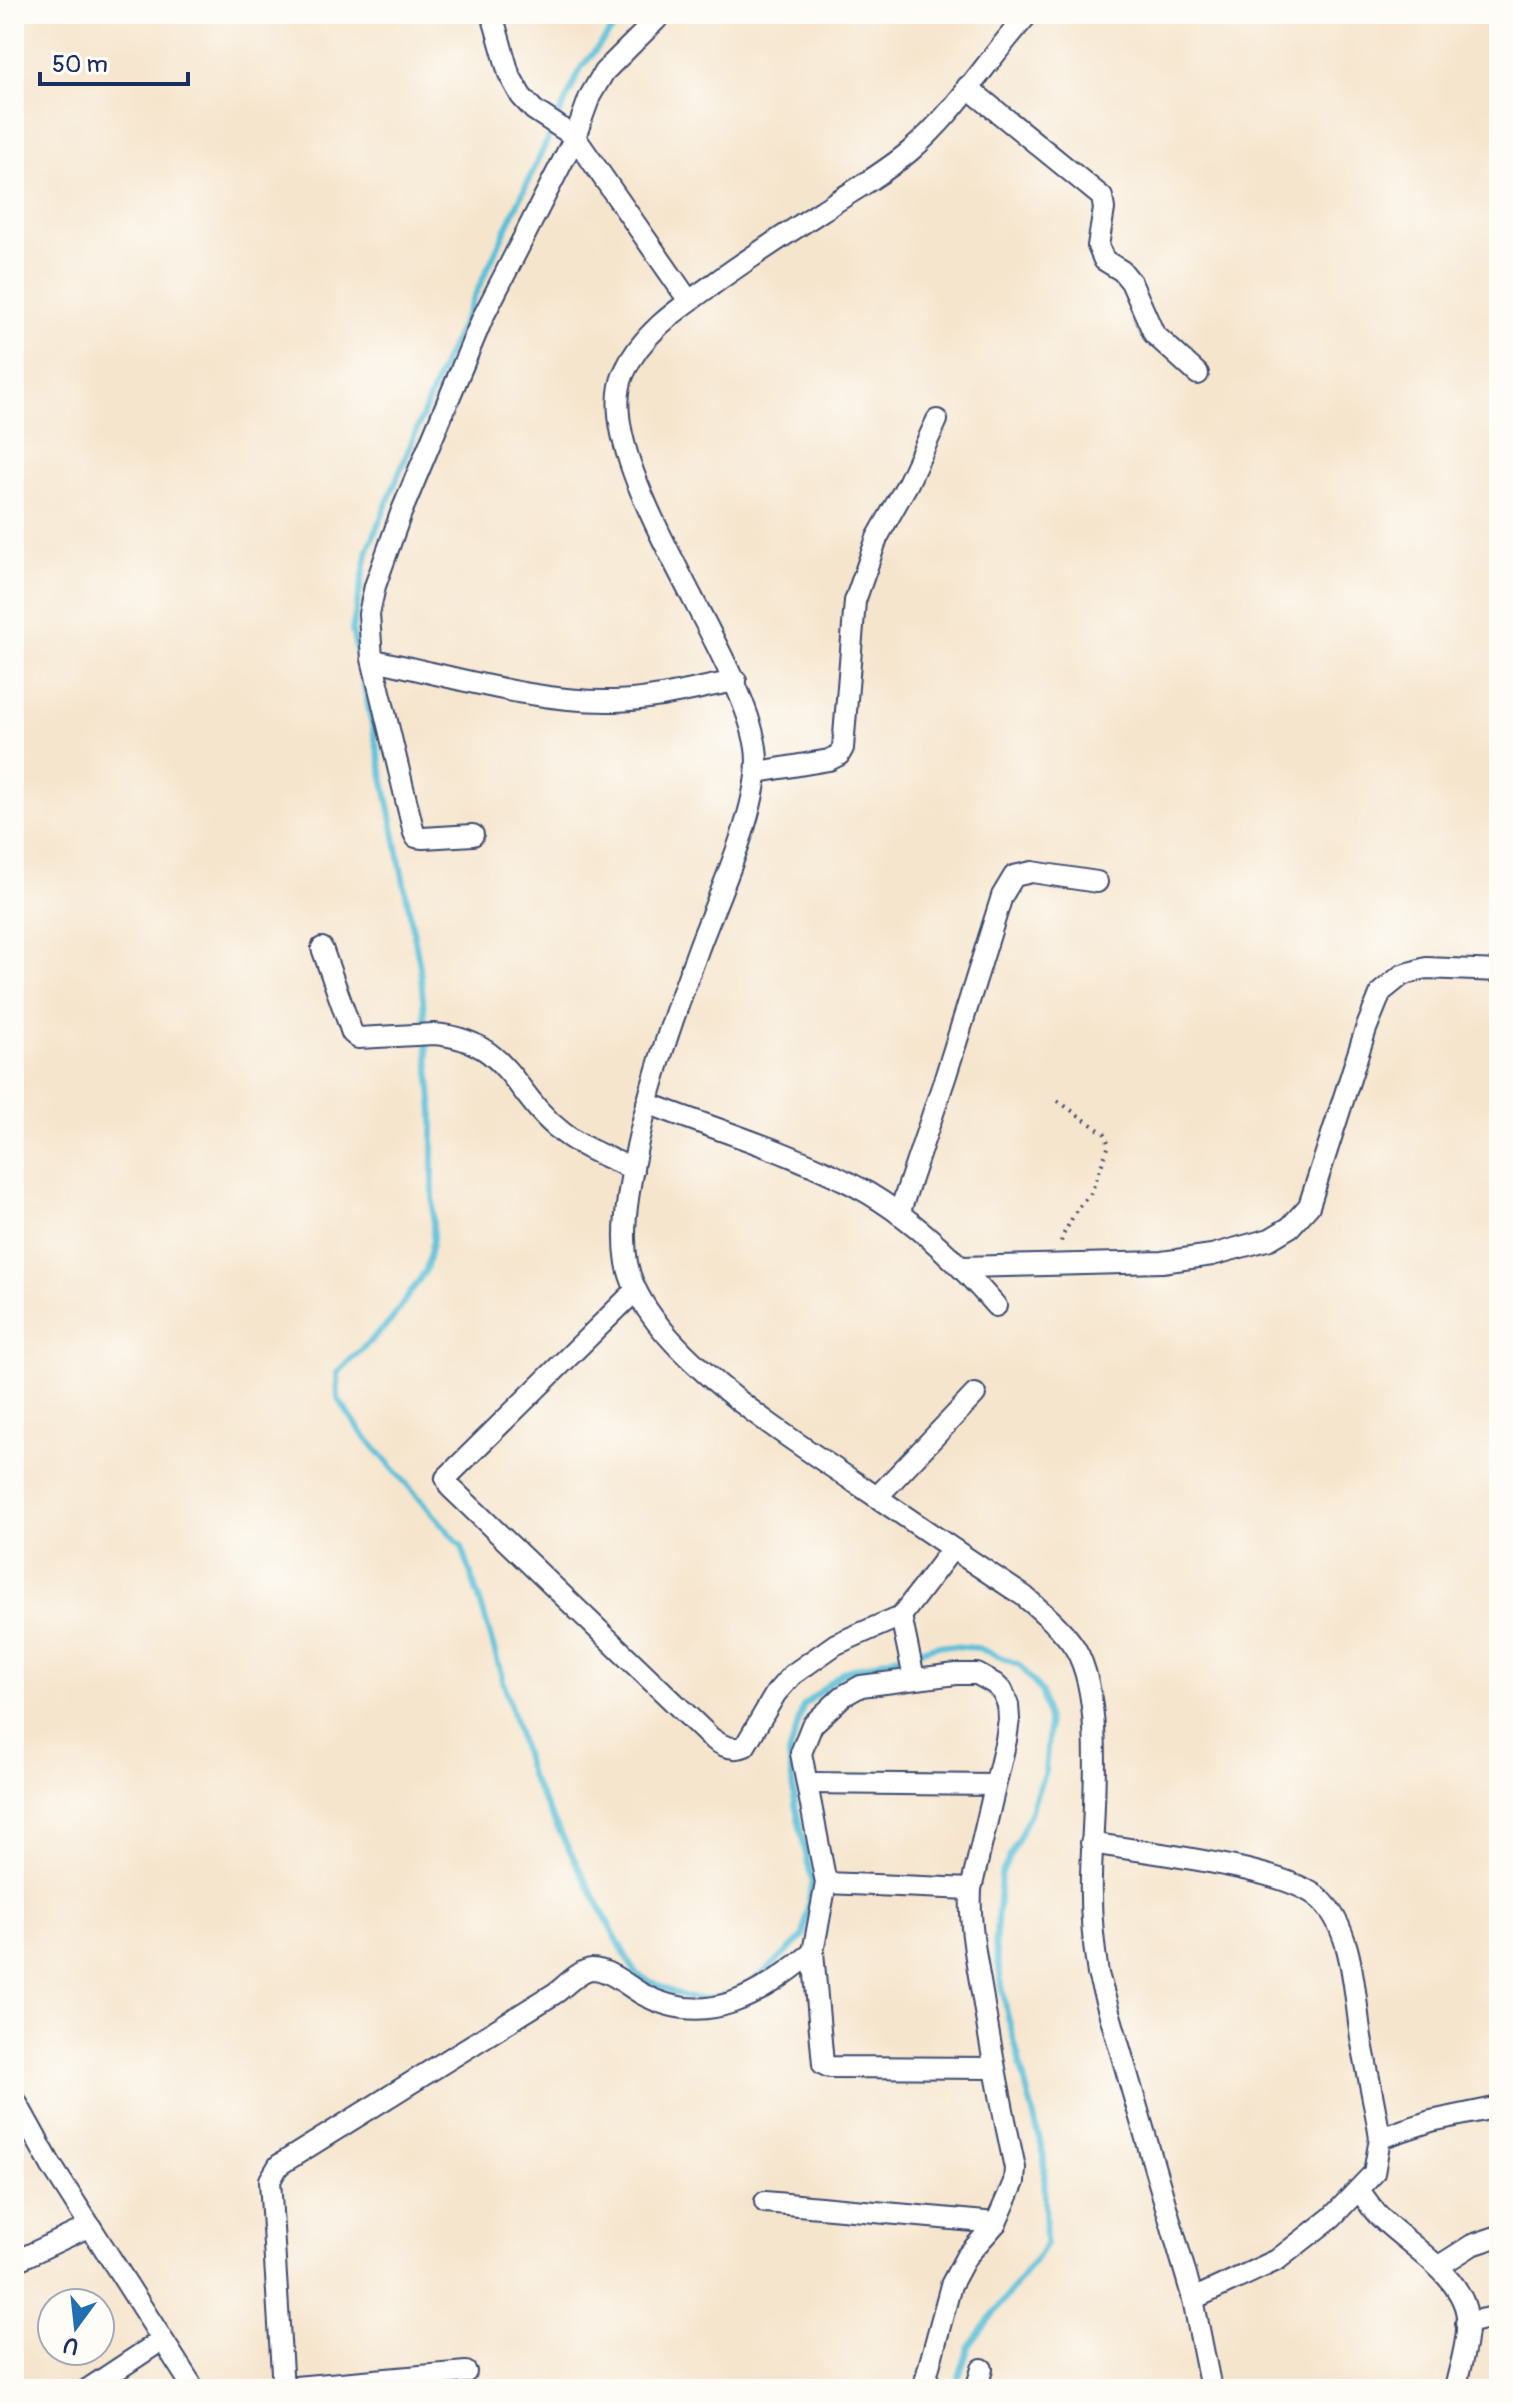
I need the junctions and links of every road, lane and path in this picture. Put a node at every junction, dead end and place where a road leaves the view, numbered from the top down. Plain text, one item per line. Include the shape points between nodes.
1 (492, 14) edge
2 (662, 14) edge
3 (1028, 14) edge
4 (967, 87) junction
5 (571, 134) junction
6 (689, 301) junction
7 (1198, 374) dead end
8 (937, 420) dead end
9 (374, 660) junction
10 (736, 681) junction
11 (758, 772) junction
12 (473, 835) dead end
13 (1097, 882) dead end
14 (322, 948) dead end
15 (1499, 971) edge
16 (1058, 1101) dead end
17 (647, 1103) junction
18 (633, 1169) junction
19 (899, 1214) junction
20 (1057, 1265) junction
21 (962, 1267) junction
22 (635, 1291) junction
23 (996, 1306) dead end
24 (975, 1394) dead end
25 (877, 1497) junction
26 (952, 1549) junction
27 (903, 1620) junction
28 (914, 1678) junction
29 (807, 1783) junction
30 (994, 1785) junction
31 (1091, 1843) junction
32 (826, 1883) junction
33 (971, 1889) junction
34 (813, 1952) junction
35 (994, 2068) junction
36 (14, 2098) edge
37 (1499, 2107) edge
38 (1380, 2138) junction
39 (1359, 2191) junction
40 (765, 2202) dead end
41 (996, 2223) junction
42 (90, 2226) junction
43 (1499, 2236) edge
44 (14, 2262) edge
45 (1439, 2266) junction
46 (1193, 2299) junction
47 (1499, 2316) edge
48 (1466, 2323) junction
49 (162, 2340) junction
50 (982, 2369) dead end
51 (466, 2372) dead end
52 (88, 2389) edge
53 (194, 2389) edge
54 (283, 2389) edge
55 (923, 2389) edge
56 (976, 2389) edge
57 (1211, 2389) edge
58 (1455, 2389) edge

1 - 5 street via 521,96
2 - 5 street via 597,81
3 - 4 street
4 - 6 street via 905,156
4 - 7 street via 1102,197 1098,246 1104,260 1131,282 1154,334
5 - 6 street
5 - 9 street via 483,317 401,513 369,614
6 - 10 street via 639,347 622,376 619,420 623,446 646,504
8 - 11 street via 877,538 855,601 843,748 829,760
9 - 10 street via 586,701 619,701
9 - 12 street via 416,837
10 - 11 street via 756,746
11 - 17 street
13 - 19 street via 1032,872 1014,876 1002,896
14 - 18 street via 358,1038 434,1034 474,1045 497,1058 563,1134
15 - 20 street via 1426,968 1402,975 1381,992 1309,1206 1290,1227 1270,1239 1212,1255
16 - 20 path via 1105,1134 1109,1145 1091,1193 1062,1237
17 - 18 street
17 - 19 street via 834,1176
18 - 22 street via 624,1244
19 - 21 street
20 - 21 street
21 - 23 street
22 - 25 street via 669,1336 754,1413
22 - 27 street via 449,1474 450,1487 710,1737 729,1748 745,1746 792,1675 848,1638
24 - 25 street
25 - 26 street
26 - 27 street
26 - 31 street via 1024,1596 1075,1649 1091,1703
27 - 28 street
28 - 29 street via 861,1686 825,1711 812,1725 801,1753
28 - 30 street via 977,1674 1003,1692 1009,1719
29 - 30 street
29 - 32 street
30 - 33 street
31 - 38 street via 1287,1880 1320,1899 1342,1931
31 - 46 street via 1091,1923 1098,1974
32 - 33 street
32 - 34 street
33 - 35 street
34 - 35 street via 825,2066
34 - 54 street via 766,1987 711,2009 661,2004 608,1974 584,1971 279,2165 270,2180
35 - 41 street via 1015,2168 1010,2196
36 - 42 street
37 - 38 street
38 - 39 street via 1374,2173
39 - 45 street via 1377,2214
39 - 46 street via 1277,2260
40 - 41 street
41 - 55 street via 957,2270
42 - 44 street
42 - 49 street
43 - 45 street via 1472,2245
45 - 48 street via 1461,2298
46 - 57 street
47 - 48 street
48 - 58 street
49 - 52 street
49 - 53 street
50 - 56 street
51 - 54 street

